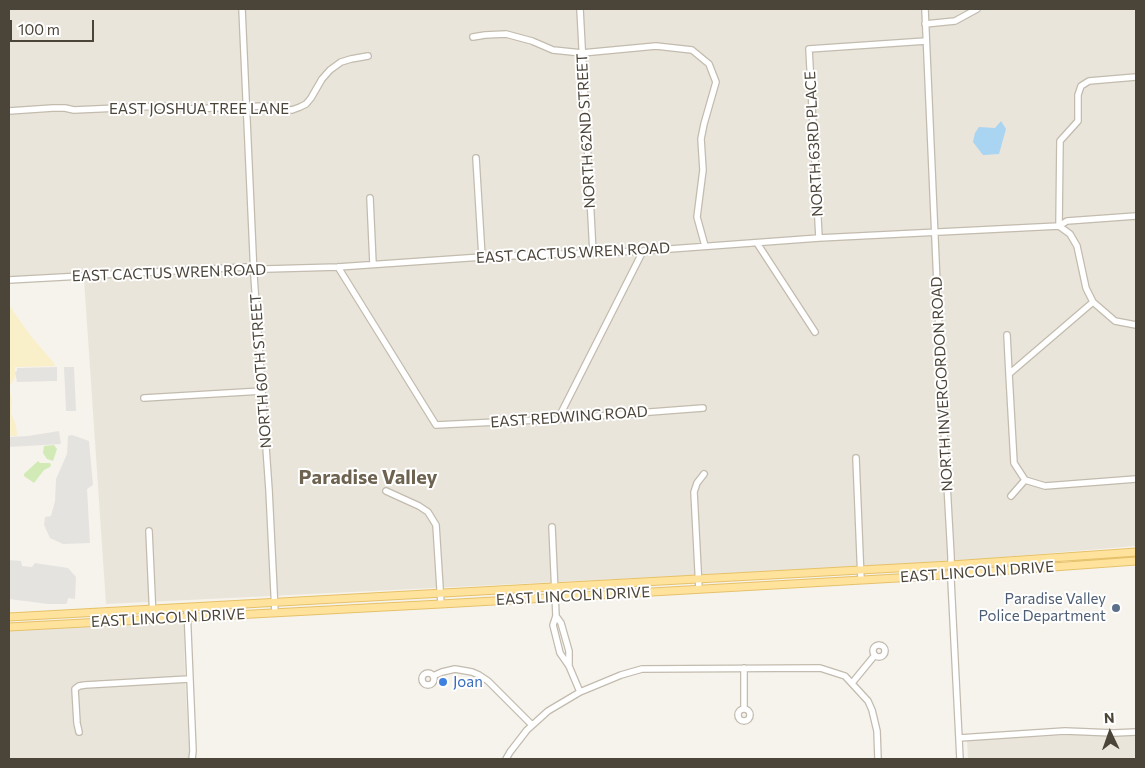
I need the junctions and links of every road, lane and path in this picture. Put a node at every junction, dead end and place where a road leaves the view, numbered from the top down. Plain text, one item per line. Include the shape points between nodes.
1 (242, 9) edge
2 (580, 9) edge
3 (925, 9) edge
4 (978, 9) edge
5 (925, 24) junction
6 (473, 37) dead end
7 (926, 41) junction
8 (582, 53) junction
9 (368, 56) dead end
10 (1136, 77) edge
11 (247, 107) junction
12 (9, 111) edge
13 (476, 158) dead end
14 (370, 198) dead end
15 (1136, 216) edge
16 (1059, 226) junction
17 (934, 232) junction
18 (819, 238) junction
19 (757, 243) junction
20 (705, 246) junction
21 (644, 251) junction
22 (593, 253) junction
23 (482, 258) junction
24 (373, 264) junction
25 (338, 267) junction
26 (254, 268) junction
27 (9, 280) edge
28 (1093, 302) junction
29 (1136, 325) edge
30 (815, 332) dead end
31 (1007, 335) dead end
32 (1009, 374) junction
33 (262, 391) junction
34 (144, 398) dead end
35 (702, 408) dead end
36 (558, 419) junction
37 (856, 458) dead end
38 (704, 474) dead end
39 (1025, 480) junction
40 (1136, 480) edge
41 (386, 491) dead end
42 (1011, 496) dead end
43 (552, 527) dead end
44 (149, 532) dead end
45 (1136, 552) edge
46 (1049, 558) junction
47 (1136, 561) edge
48 (951, 565) junction
49 (1050, 568) junction
50 (861, 570) junction
51 (951, 575) junction
52 (698, 580) junction
53 (861, 580) junction
54 (554, 587) junction
55 (699, 589) junction
56 (440, 594) junction
57 (555, 597) junction
58 (348, 599) junction
59 (274, 603) junction
60 (441, 604) junction
61 (187, 608) junction
62 (349, 609) junction
63 (152, 610) junction
64 (275, 612) junction
65 (188, 617) junction
66 (9, 618) edge
67 (153, 619) junction
68 (9, 627) edge
69 (875, 655) dead end
70 (744, 668) junction
71 (433, 676) dead end
72 (190, 679) junction
73 (852, 683) junction
74 (580, 692) junction
75 (744, 709) dead end
76 (532, 725) junction
77 (79, 732) dead end
78 (1136, 732) edge
79 (959, 738) junction
80 (193, 759) edge
81 (506, 759) edge
82 (878, 759) edge
83 (960, 759) edge

1 - 11 street, NORTH 60TH STREET
2 - 8 street, NORTH 62ND STREET
3 - 5 street, NORTH INVERGORDON ROAD
4 - 5 street via 955,21
5 - 7 street, NORTH INVERGORDON ROAD
6 - 8 street via 506,34 553,50
7 - 17 street, NORTH INVERGORDON ROAD
7 - 18 street, NORTH 63RD PLACE via 810,49
8 - 20 street via 656,46 692,50 709,64 716,82 701,139 703,170 698,216
8 - 22 street, NORTH 62ND STREET
9 - 11 street, EAST JOSHUA TREE LANE via 341,62 330,70 311,98 300,107 292,110
10 - 16 street via 1089,81 1081,86 1078,121 1060,142
11 - 12 street, EAST JOSHUA TREE LANE
11 - 26 street, NORTH 60TH STREET
13 - 23 street
14 - 24 street
15 - 16 street, EAST CACTUS WREN ROAD via 1067,221
16 - 17 street, EAST CACTUS WREN ROAD
16 - 28 street via 1070,234 1077,246 1086,288
17 - 18 street, EAST CACTUS WREN ROAD
17 - 48 street, NORTH INVERGORDON ROAD
18 - 19 street, EAST CACTUS WREN ROAD
19 - 20 street, EAST CACTUS WREN ROAD
19 - 30 street
20 - 21 street, EAST CACTUS WREN ROAD
21 - 22 street, EAST CACTUS WREN ROAD
21 - 36 street
22 - 23 street, EAST CACTUS WREN ROAD
23 - 24 street, EAST CACTUS WREN ROAD
24 - 25 street, EAST CACTUS WREN ROAD
25 - 26 street, EAST CACTUS WREN ROAD
25 - 36 street, EAST REDWING ROAD via 436,425
26 - 27 street, EAST CACTUS WREN ROAD
26 - 33 street, NORTH 60TH STREET
28 - 29 street via 1115,321
28 - 32 street
31 - 32 street
32 - 39 street via 1014,463
33 - 34 street
33 - 59 street, NORTH 60TH STREET
35 - 36 street, EAST REDWING ROAD
37 - 50 street
38 - 52 street via 694,492
39 - 40 street via 1045,486
39 - 42 street
41 - 56 street via 419,506 432,518 437,533
43 - 54 street
44 - 63 street
45 - 46 main road, EAST LINCOLN DRIVE
46 - 48 main road, EAST LINCOLN DRIVE
46 - 49 main road
47 - 49 main road, EAST LINCOLN DRIVE
48 - 50 main road, EAST LINCOLN DRIVE
48 - 51 street, NORTH INVERGORDON ROAD
49 - 51 main road, EAST LINCOLN DRIVE
50 - 52 main road, EAST LINCOLN DRIVE
50 - 53 street
51 - 53 main road, EAST LINCOLN DRIVE
51 - 79 street, NORTH INVERGORDON ROAD
52 - 54 main road, EAST LINCOLN DRIVE
52 - 55 street
53 - 55 main road, EAST LINCOLN DRIVE
54 - 56 main road, EAST LINCOLN DRIVE
54 - 57 street
55 - 57 main road, EAST LINCOLN DRIVE
56 - 58 main road, EAST LINCOLN DRIVE
56 - 60 street
57 - 60 main road, EAST LINCOLN DRIVE
57 - 74 street via 556,639
58 - 59 main road, EAST LINCOLN DRIVE
58 - 62 main road
59 - 61 main road, EAST LINCOLN DRIVE
59 - 64 street, NORTH 60TH STREET
60 - 62 main road, EAST LINCOLN DRIVE
61 - 63 main road, EAST LINCOLN DRIVE
61 - 65 street
62 - 64 main road, EAST LINCOLN DRIVE
63 - 66 main road, EAST LINCOLN DRIVE
63 - 67 street
64 - 65 main road, EAST LINCOLN DRIVE
65 - 67 main road, EAST LINCOLN DRIVE
65 - 72 street
67 - 68 main road, EAST LINCOLN DRIVE
69 - 73 street
70 - 73 street via 820,668 845,676
70 - 74 street via 642,670
70 - 75 street
71 - 76 street via 455,669 479,675
72 - 77 street via 79,686 75,689
72 - 80 street
73 - 82 street via 872,710 878,731
74 - 76 street
76 - 81 street
78 - 79 street via 1065,731
79 - 83 street, NORTH INVERGORDON ROAD

